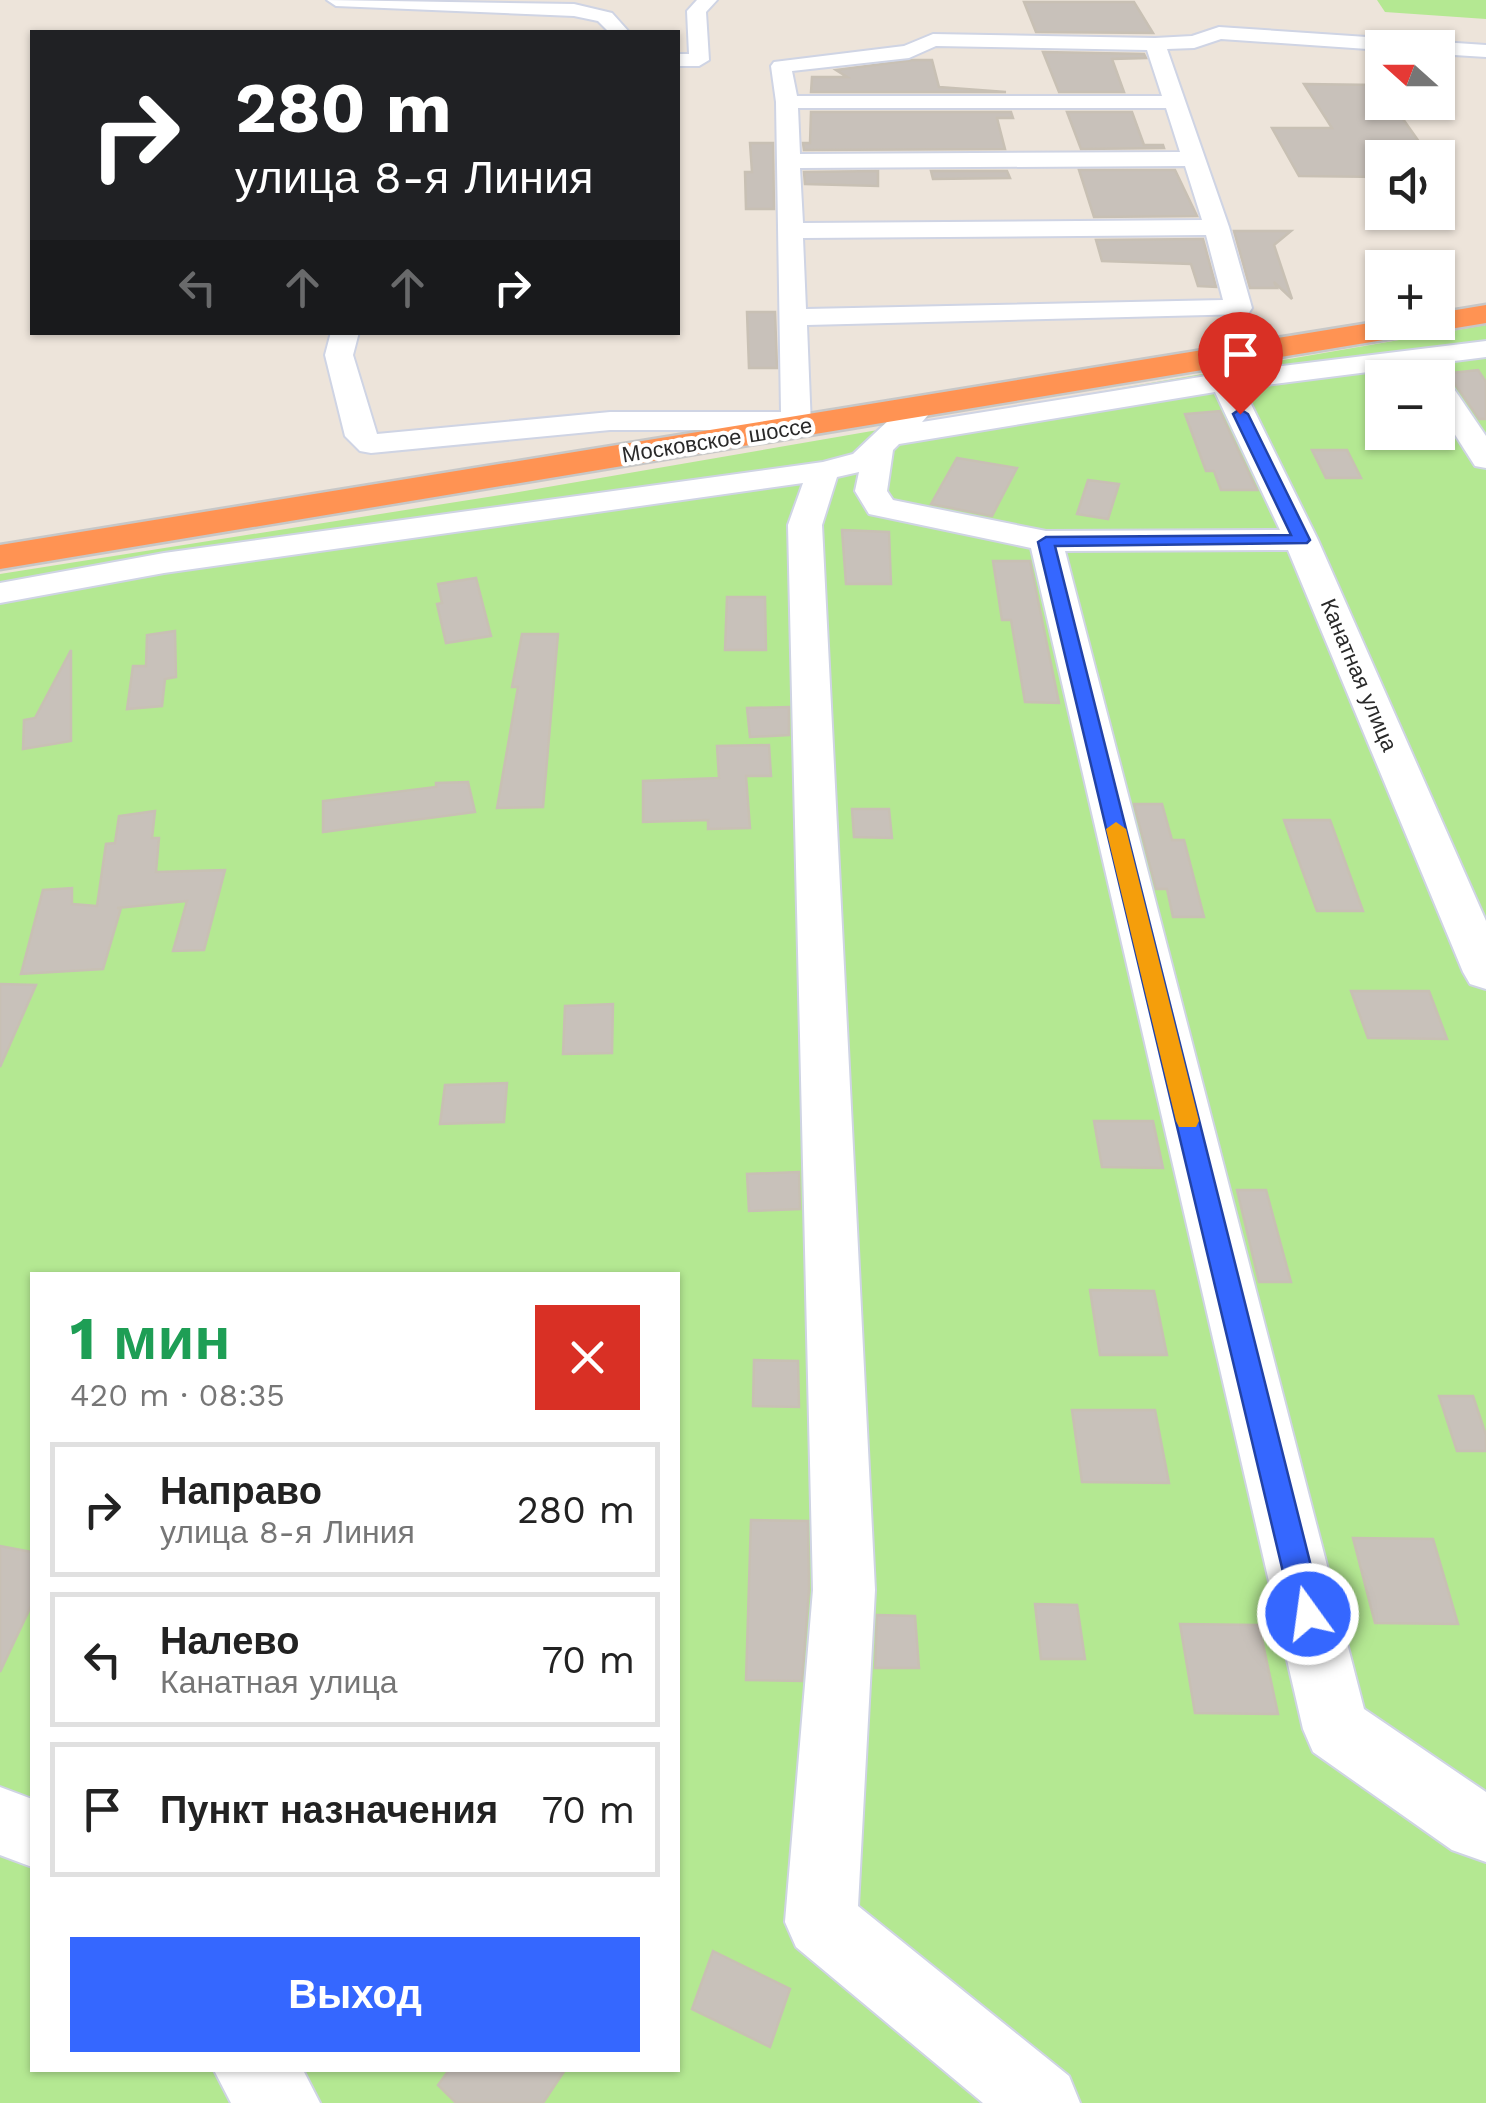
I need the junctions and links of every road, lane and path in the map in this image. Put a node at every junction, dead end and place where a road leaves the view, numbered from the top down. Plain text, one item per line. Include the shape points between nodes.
1 (336, 0) edge
2 (708, 0) edge
3 (617, 30) edge
4 (1155, 44) junction
5 (1486, 51) edge
6 (680, 60) edge
7 (787, 102) junction
8 (1175, 102) junction
9 (1194, 159) junction
10 (788, 161) junction
11 (1217, 226) junction
12 (790, 232) junction
13 (1486, 314) edge
14 (792, 317) junction
15 (1455, 319) edge
16 (1365, 333) edge
17 (344, 335) edge
18 (1486, 349) edge
19 (1452, 360) edge
20 (1365, 373) edge
21 (1226, 382) junction
22 (921, 406) junction
23 (1455, 412) edge
24 (795, 424) junction
25 (885, 444) junction
26 (1486, 460) edge
27 (823, 471) junction
28 (1302, 540) junction
29 (1046, 542) junction
30 (0, 557) edge
31 (0, 594) edge
32 (1486, 972) edge
33 (0, 1821) edge
34 (1486, 1828) edge
35 (30, 1832) edge
36 (254, 2072) edge
37 (282, 2103) edge
38 (1042, 2103) edge

1 - 3 street via 574,10 605,17
2 - 6 street via 696,11 699,60
4 - 5 street via 1218,33
4 - 7 street via 933,40 909,52 782,66
4 - 8 street
7 - 8 street
7 - 10 street
8 - 9 street
9 - 10 street
9 - 11 street
10 - 12 street
11 - 12 street
11 - 14 street via 1238,308
12 - 14 street
13 - 15 highway, Московское шоссе
14 - 24 street
16 - 22 highway, Московское шоссе
17 - 24 street via 339,355 360,436 371,444 610,421
18 - 19 street
20 - 21 street
21 - 25 street
21 - 28 street, Канатная улица
22 - 24 highway, Московское шоссе
22 - 25 street
23 - 26 street
24 - 30 highway, Московское шоссе
25 - 27 street via 864,461
25 - 29 street via 871,491 881,507
27 - 31 street via 164,563
27 - 38 street via 805,525 844,1590 820,1922
28 - 29 street
28 - 32 street, Канатная улица
29 - 34 street via 1336,1729
33 - 35 street
36 - 37 street

